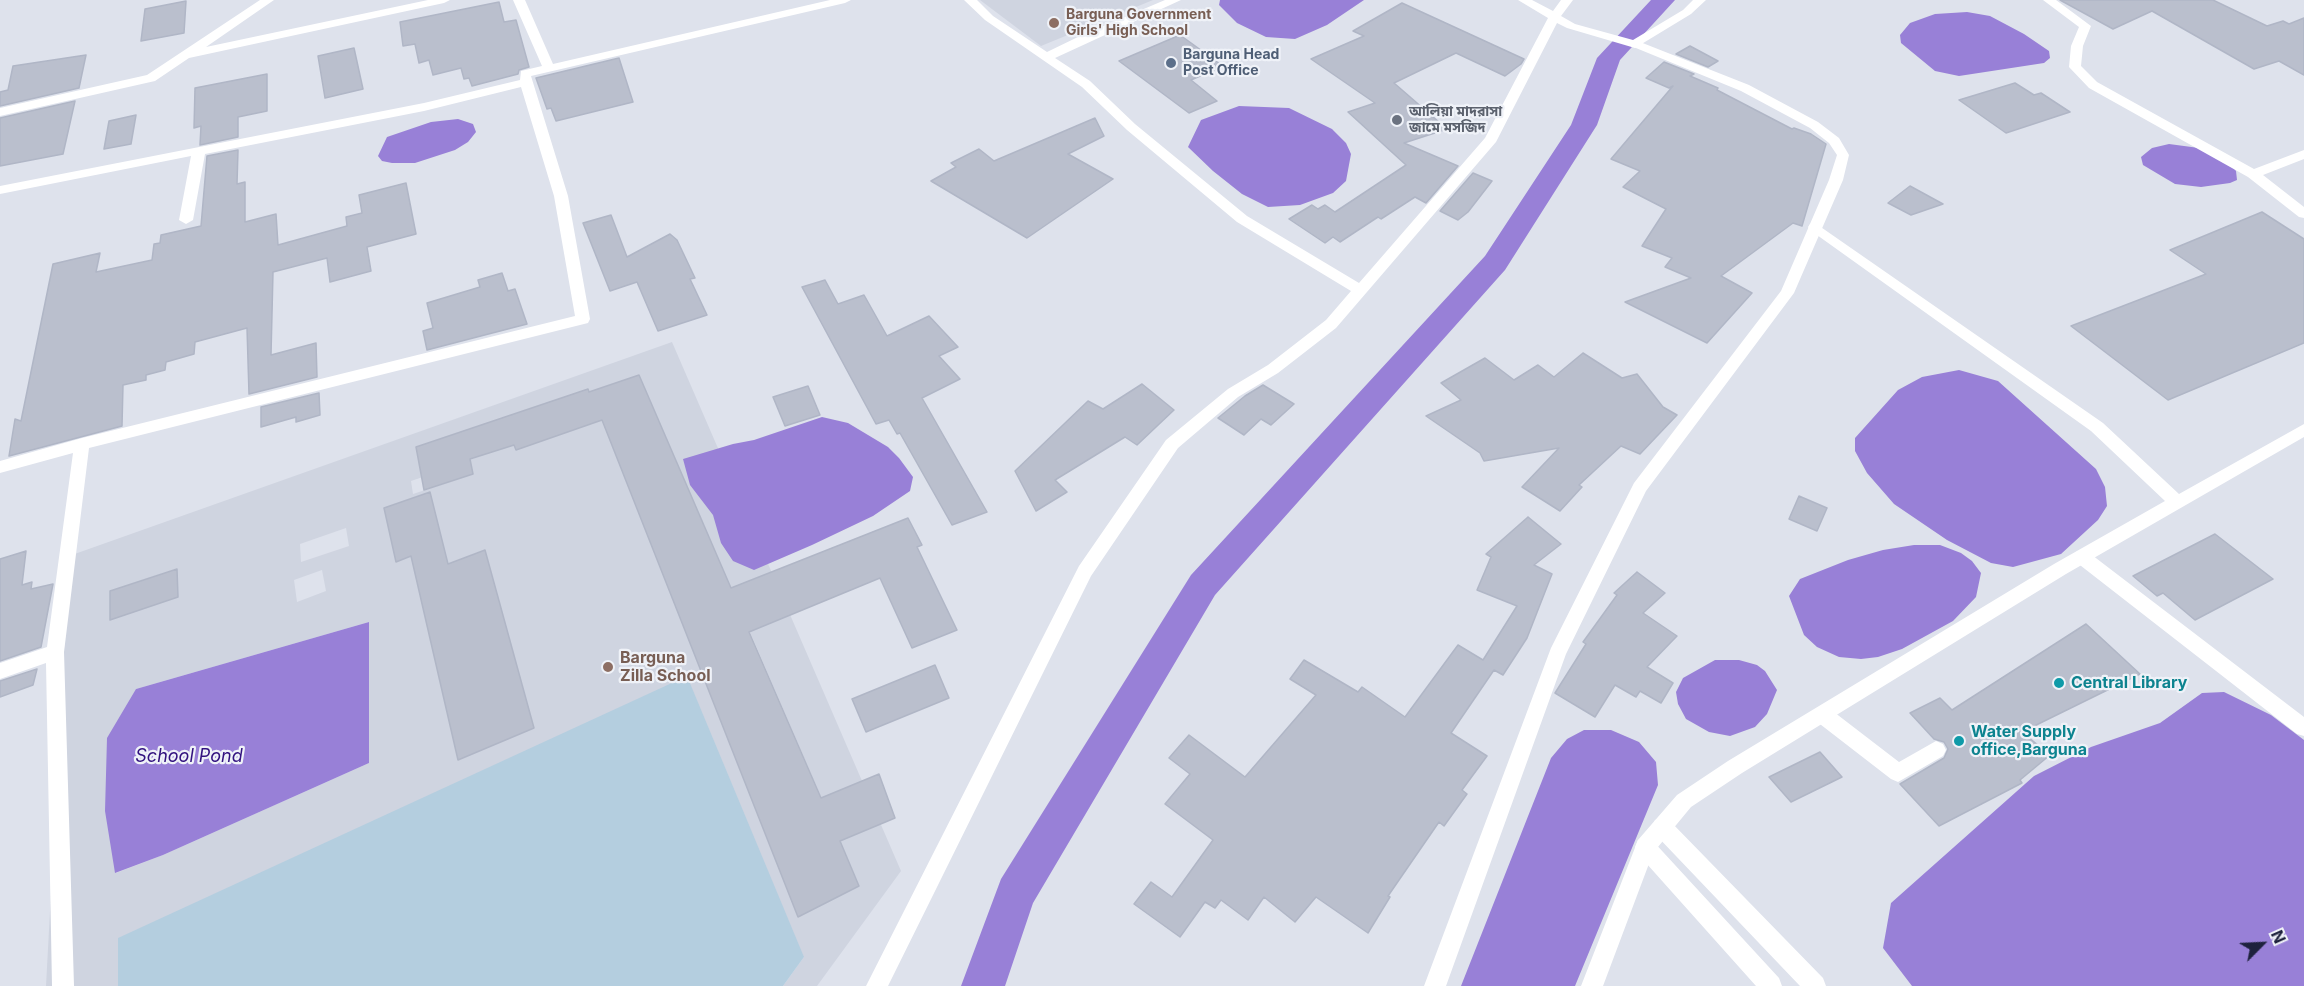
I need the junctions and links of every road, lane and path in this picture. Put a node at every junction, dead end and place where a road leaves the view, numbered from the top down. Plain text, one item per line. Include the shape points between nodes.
1 (268, 0) edge
2 (444, 0) edge
3 (519, 0) edge
4 (844, 0) edge
5 (970, 0) edge
6 (1175, 0) edge
7 (1524, 0) edge
8 (1567, 0) edge
9 (1700, 0) edge
10 (2049, 0) edge
11 (821, 3) edge
12 (1554, 17) junction
13 (1635, 44) junction
14 (184, 55) junction
15 (1049, 57) junction
16 (549, 69) junction
17 (526, 82) junction
18 (0, 112) edge
19 (199, 151) junction
20 (2304, 154) edge
21 (2253, 174) junction
22 (0, 190) edge
23 (2304, 214) edge
24 (186, 220) dead end
25 (1815, 227) junction
26 (1360, 290) junction
27 (2304, 430) edge
28 (82, 444) junction
29 (0, 467) edge
30 (2178, 503) junction
31 (2082, 557) junction
32 (55, 652) junction
33 (0, 671) edge
34 (1822, 715) junction
35 (2304, 728) edge
36 (1936, 750) dead end
37 (1662, 827) junction
38 (1645, 847) junction
39 (63, 986) edge
40 (877, 986) edge
41 (1435, 986) edge
42 (1592, 986) edge
43 (1771, 986) edge
44 (1815, 986) edge

1 - 14 street
2 - 14 street
3 - 16 street
4 - 11 street
5 - 15 street via 989,18
6 - 15 street
7 - 12 street
8 - 12 street
9 - 13 street
10 - 21 street via 2085,26 2077,46 2075,67 2093,85
11 - 16 street
12 - 13 street via 1571,26
12 - 26 street via 1491,139
13 - 25 street via 1746,88 1814,125 1834,141 1843,155
14 - 18 street via 151,78
15 - 26 street via 1086,84 1242,219
16 - 17 street via 525,75
17 - 19 street via 424,107
17 - 28 street via 561,196 583,319
19 - 22 street
19 - 24 street
20 - 21 street
21 - 23 street
25 - 30 street via 2097,427
25 - 41 street via 1787,293 1640,487 1557,654
26 - 40 street via 1331,324 1273,369 1233,393 1172,444 1085,570
27 - 30 street
28 - 29 street
28 - 32 street
30 - 31 street
31 - 34 street
31 - 35 street
32 - 33 street
32 - 39 street
34 - 36 street via 1898,773
34 - 37 street via 1684,801
37 - 38 street
37 - 44 street
38 - 42 street
38 - 43 street

